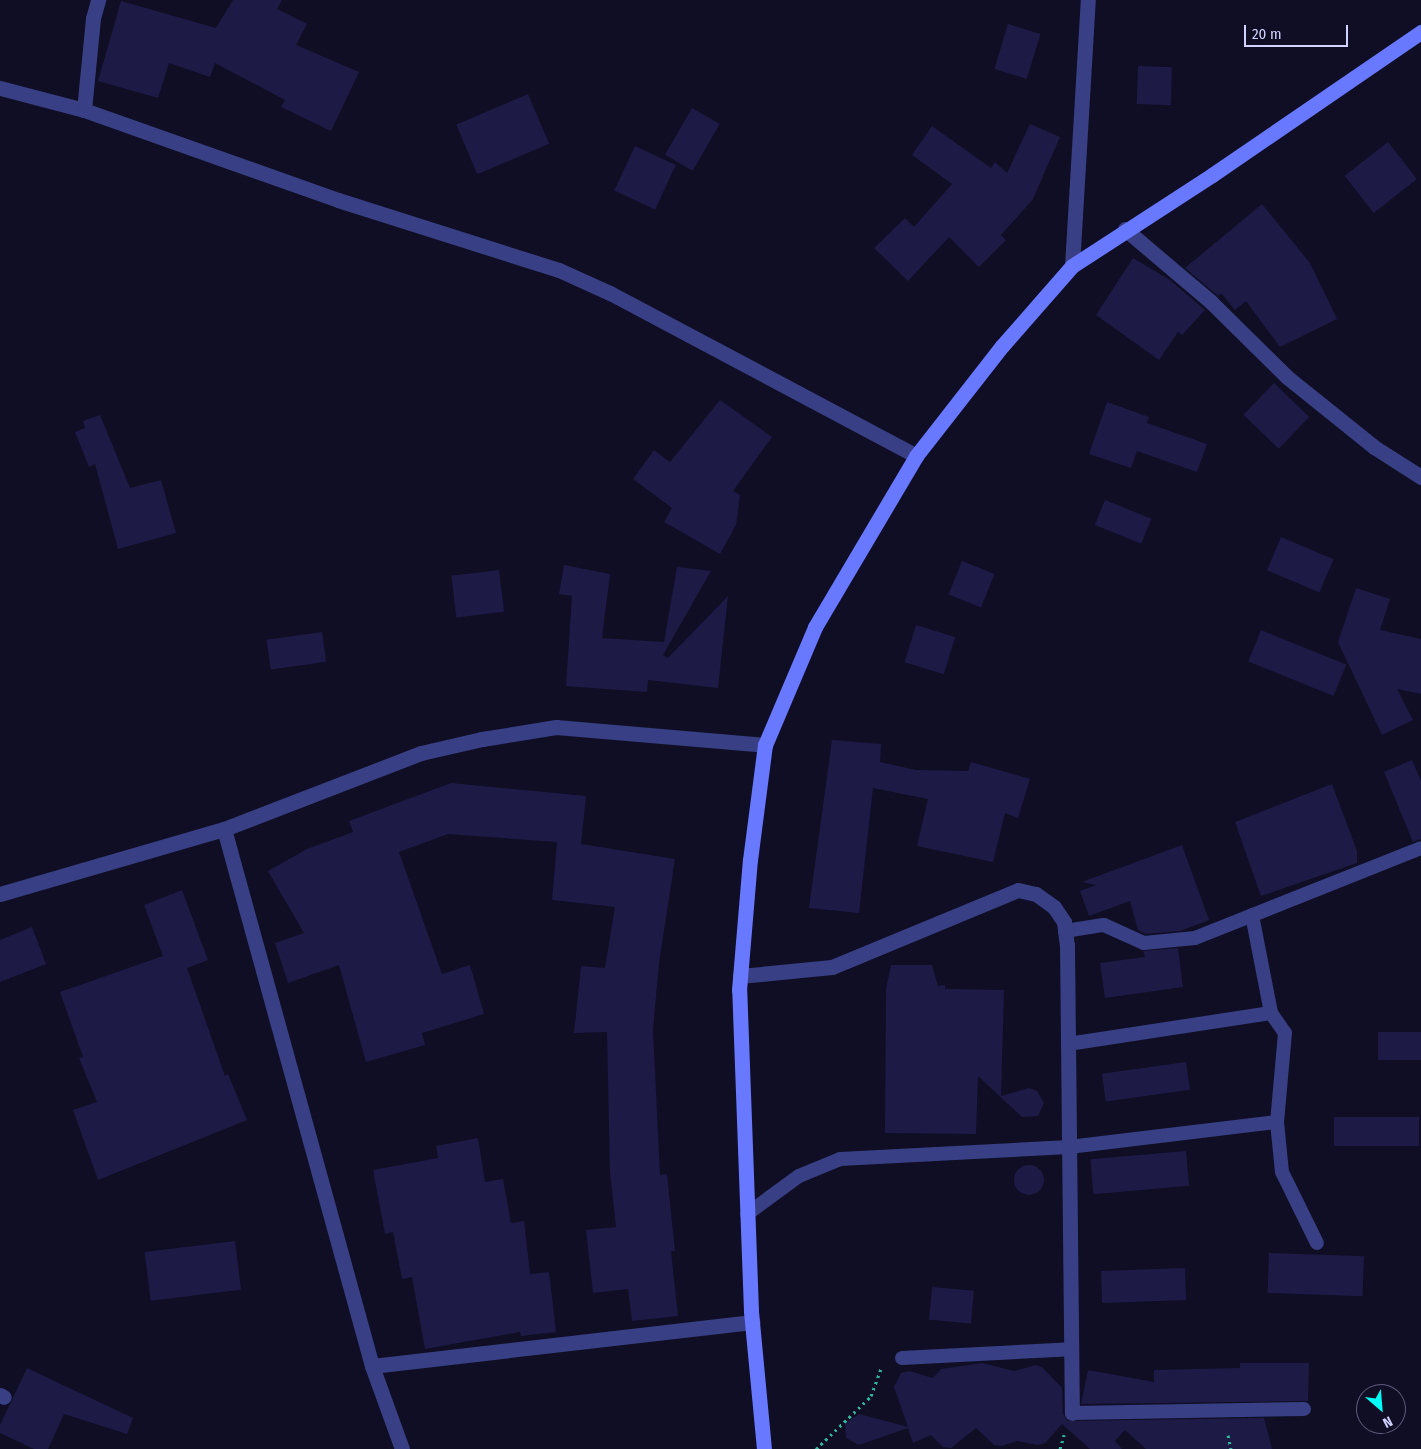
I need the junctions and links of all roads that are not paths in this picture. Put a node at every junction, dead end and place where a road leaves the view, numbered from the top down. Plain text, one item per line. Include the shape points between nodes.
1 (98, 0) edge
2 (1088, 0) edge
3 (1421, 32) edge
4 (0, 88) edge
5 (84, 110) junction
6 (1125, 229) junction
7 (1072, 266) junction
8 (916, 456) junction
9 (1421, 477) edge
10 (765, 745) junction
11 (224, 829) junction
12 (1421, 848) edge
13 (0, 894) edge
14 (1252, 915) junction
15 (1065, 932) junction
16 (740, 976) junction
17 (1270, 1013) junction
18 (1068, 1044) junction
19 (1277, 1122) junction
20 (1069, 1147) junction
21 (747, 1214) junction
22 (1317, 1243) dead end
23 (752, 1322) junction
24 (1071, 1349) junction
25 (902, 1358) road end
26 (372, 1366) junction
27 (1304, 1409) dead end
28 (1072, 1413) joint
29 (402, 1449) edge
30 (764, 1449) edge

1 - 5 street via 93,18
2 - 7 street
3 - 6 street via 1212,175
4 - 5 street
5 - 8 street via 328,197 559,270 610,293
6 - 7 street
6 - 9 street via 1211,302 1287,377 1374,447
7 - 8 street via 1002,346
8 - 10 street via 815,627
10 - 11 street via 556,727 491,737 421,752
10 - 16 street via 750,860
11 - 13 street
11 - 26 street
12 - 14 lane
14 - 15 lane via 1195,938 1144,943 1104,926
14 - 17 lane
15 - 16 street via 1064,922 1054,907 1036,894 1018,890 832,967
15 - 18 street
16 - 21 street
17 - 18 lane
17 - 19 lane via 1284,1033
18 - 20 street
19 - 20 lane
19 - 22 lane via 1282,1172
20 - 21 lane via 840,1159 800,1176
20 - 24 street
21 - 23 street
23 - 26 street
23 - 30 street
24 - 25 lane
24 - 28 street
26 - 29 street
27 - 28 lane

